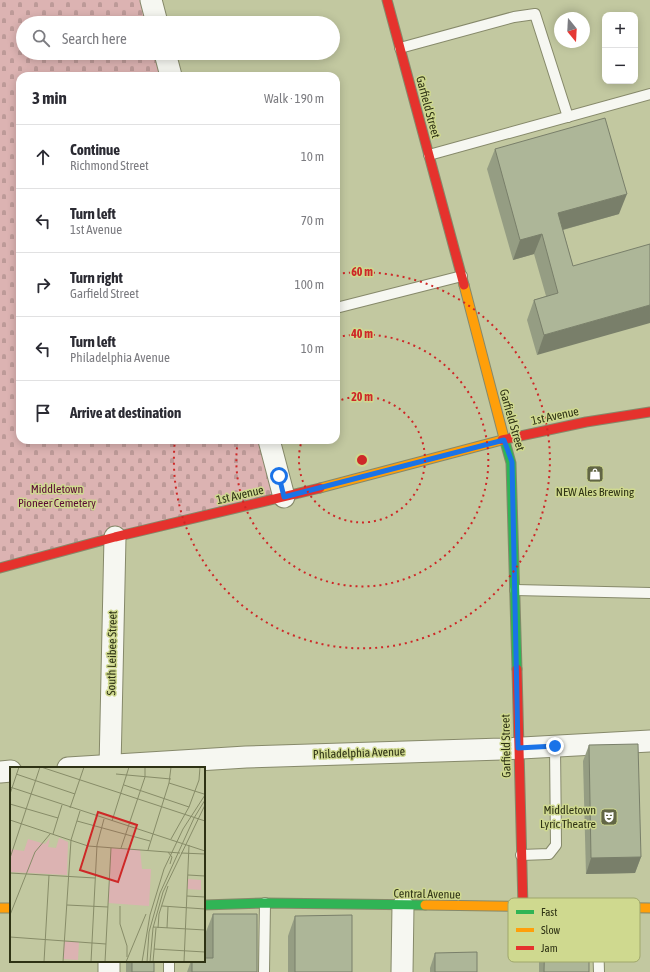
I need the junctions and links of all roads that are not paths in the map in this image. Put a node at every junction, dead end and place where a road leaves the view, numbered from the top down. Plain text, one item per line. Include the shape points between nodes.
1 (150, 0) edge
2 (387, 0) edge
3 (155, 16) edge
4 (400, 48) junction
5 (167, 60) edge
6 (170, 72) edge
7 (650, 94) edge
8 (568, 117) junction
9 (429, 155) junction
10 (462, 276) junction
11 (340, 307) edge
12 (650, 412) edge
13 (504, 440) junction
14 (270, 444) edge
15 (284, 497) junction
16 (114, 537) junction
17 (0, 568) edge
18 (515, 590) junction
19 (650, 593) edge
20 (650, 741) edge
21 (555, 746) junction
22 (518, 748) junction
23 (110, 767) edge
24 (10, 771) edge
25 (0, 772) edge
26 (521, 855) junction
27 (523, 898) edge
28 (265, 903) junction
29 (205, 905) edge
30 (403, 906) junction
31 (508, 907) edge
32 (640, 908) edge
33 (650, 908) edge
34 (599, 962) edge
35 (264, 972) edge
36 (402, 972) edge
37 (599, 972) edge

1 - 3 street
2 - 4 street, Garfield Street
4 - 8 lane via 514,17 535,14
4 - 9 street, Garfield Street
5 - 6 street
7 - 8 lane
8 - 9 lane
9 - 10 street, Garfield Street
10 - 11 lane
10 - 13 street, Garfield Street
12 - 13 street, 1st Avenue via 586,422
13 - 15 street, 1st Avenue
13 - 18 street, Garfield Street via 512,462
14 - 15 street
15 - 16 street, 1st Avenue
16 - 17 street, 1st Avenue
16 - 23 street, South Leibee Street
18 - 19 lane
18 - 22 street, Garfield Street
20 - 21 street, Philadelphia Avenue
21 - 22 street, Philadelphia Avenue
21 - 26 lane via 556,845 549,854
22 - 23 street, Philadelphia Avenue via 246,757
22 - 26 street, Garfield Street
24 - 25 street
26 - 27 street, Garfield Street
28 - 29 street, Central Avenue
28 - 30 street, Central Avenue
28 - 35 lane
30 - 31 street, Central Avenue
30 - 36 street
32 - 33 street, Central Avenue
34 - 37 lane

